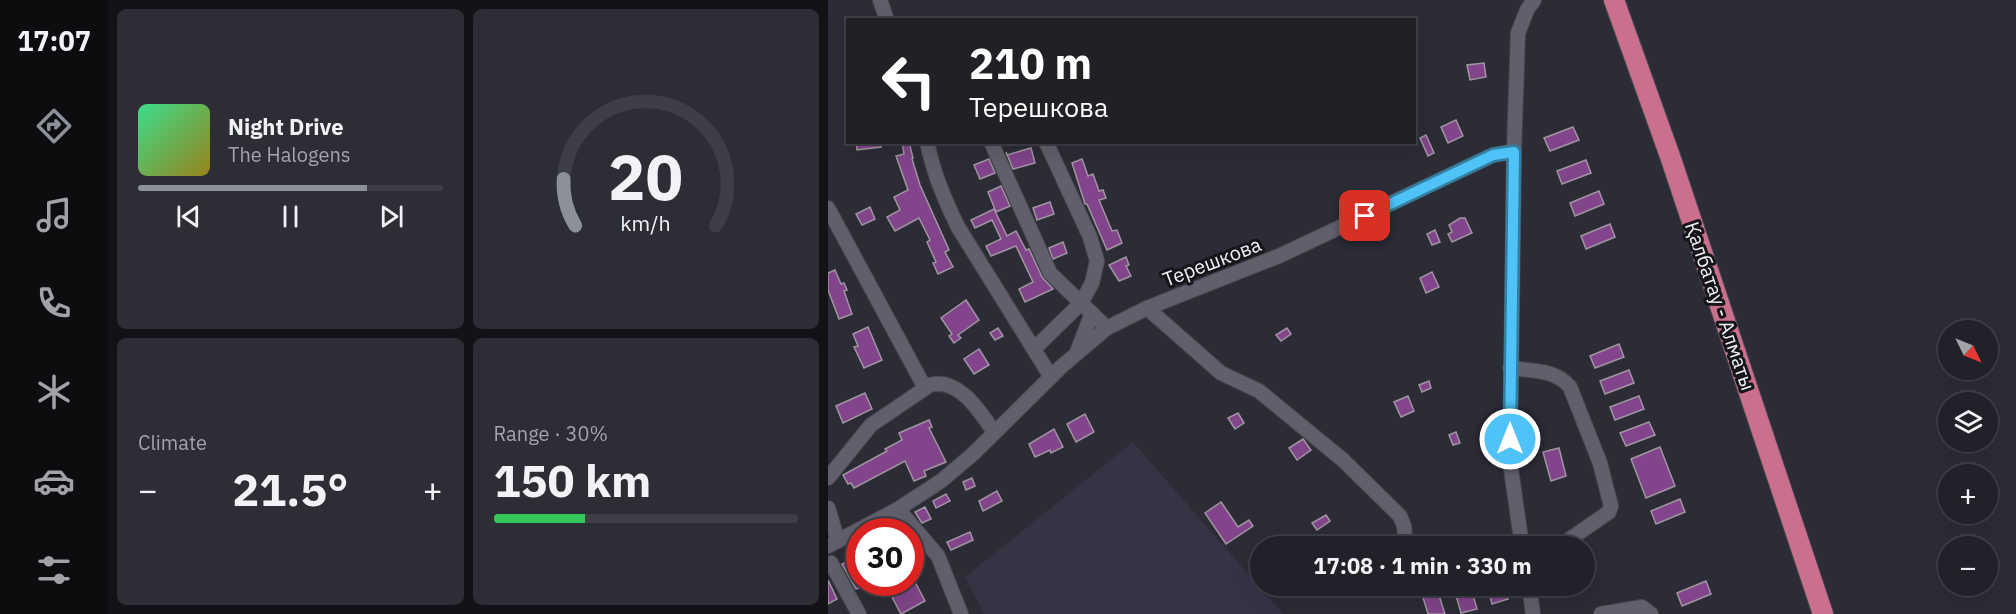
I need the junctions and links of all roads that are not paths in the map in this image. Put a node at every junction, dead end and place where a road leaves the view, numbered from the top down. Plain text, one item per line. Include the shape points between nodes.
1 (880, 0) edge
2 (1534, 0) edge
3 (1614, 0) edge
4 (886, 18) edge
5 (927, 144) edge
6 (992, 144) edge
7 (1047, 144) edge
8 (1514, 152) junction
9 (828, 208) edge
10 (1081, 303) junction
11 (1147, 308) junction
12 (1092, 313) junction
13 (1107, 328) junction
14 (1034, 349) junction
15 (1077, 354) junction
16 (1510, 368) junction
17 (1051, 377) junction
18 (925, 388) junction
19 (994, 432) junction
20 (828, 478) edge
21 (828, 508) edge
22 (898, 509) junction
23 (1405, 536) edge
24 (1521, 536) edge
25 (1574, 536) edge
26 (833, 544) edge
27 (828, 564) edge
28 (1530, 596) edge
29 (859, 614) edge
30 (960, 614) edge
31 (1533, 614) edge
32 (1601, 614) edge
33 (1652, 614) edge
34 (1823, 614) edge

1 - 4 street
2 - 8 street via 1518,33
3 - 34 highway, Қалбатау - Алматы
5 - 14 street via 958,227
6 - 10 street via 1050,273
7 - 10 street via 1090,237 1097,261 1092,283
8 - 11 street, Терешкова via 1493,155 1279,256
8 - 16 street
9 - 18 street
10 - 12 street
10 - 14 street
11 - 13 street, Терешкова
11 - 23 street via 1221,373 1259,391 1343,460 1400,516
12 - 13 street
12 - 15 street
13 - 15 street, Терешкова
14 - 17 street
15 - 17 street, Терешкова
16 - 24 street via 1510,462
16 - 25 street via 1553,373 1566,382 1600,463 1611,506 1609,512
17 - 19 street, Терешкова
18 - 19 street via 938,383 960,392 978,408
18 - 20 street via 871,425
19 - 22 street, Терешкова via 941,481
21 - 26 street
22 - 26 street, Терешкова
22 - 30 street via 938,556
27 - 29 street via 831,563
28 - 31 street
32 - 33 street via 1642,607

